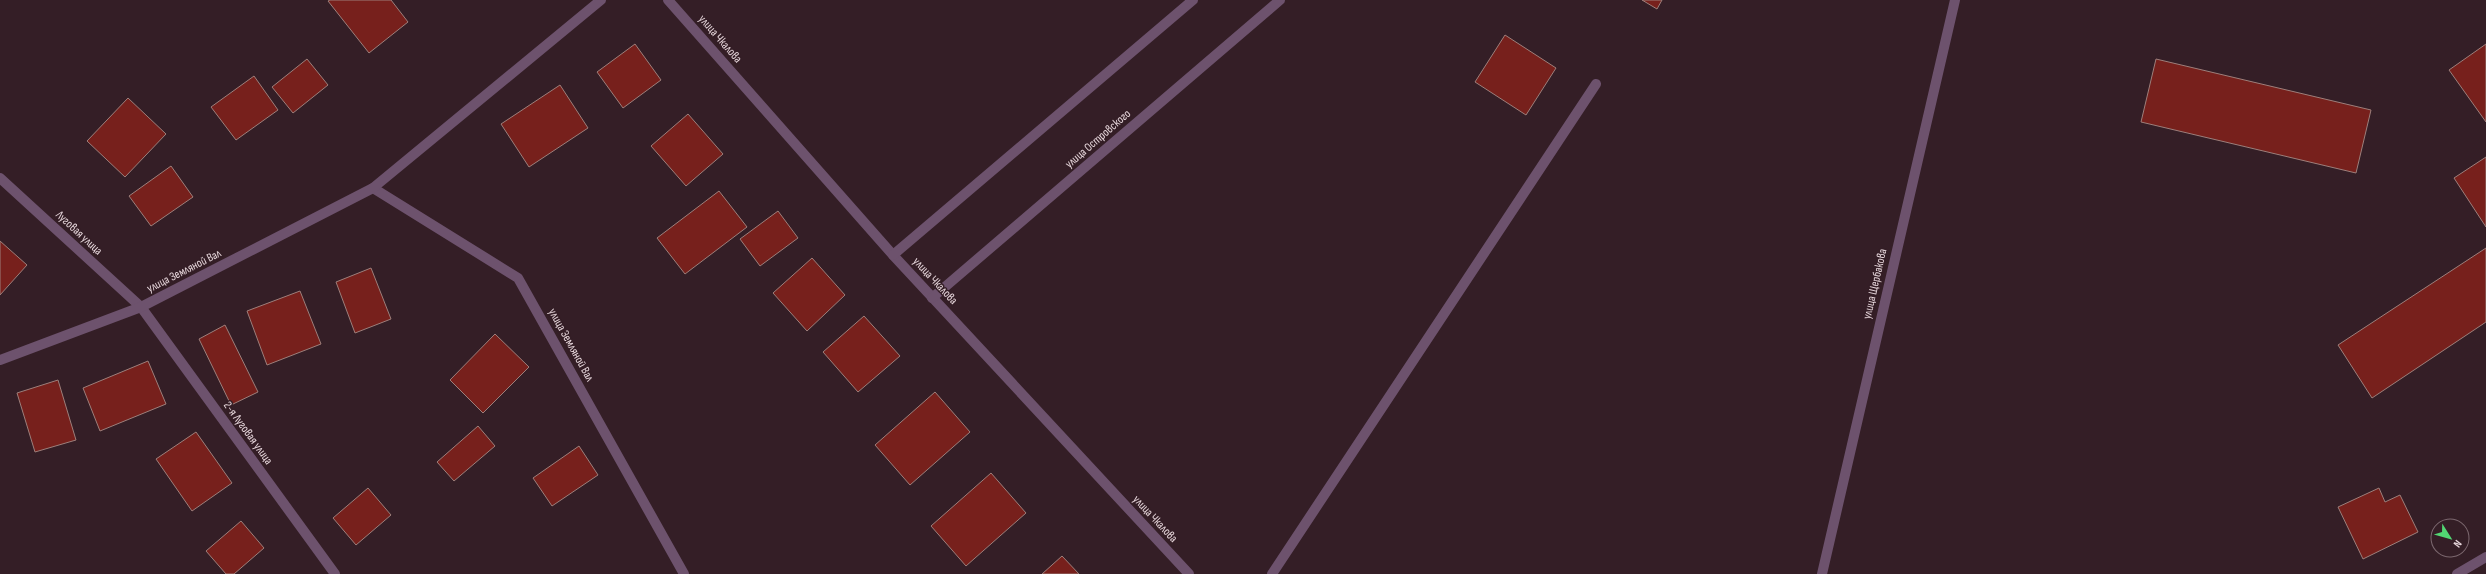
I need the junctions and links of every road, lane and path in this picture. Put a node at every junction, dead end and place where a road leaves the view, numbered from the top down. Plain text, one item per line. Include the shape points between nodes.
1 (601, 0) edge
2 (668, 0) edge
3 (1193, 0) edge
4 (1280, 0) edge
5 (1955, 0) edge
6 (1596, 84) dead end
7 (0, 178) edge
8 (373, 188) junction
9 (893, 255) junction
10 (932, 298) junction
11 (141, 307) junction
12 (0, 360) edge
13 (2486, 557) edge
14 (335, 574) edge
15 (684, 574) edge
16 (1189, 574) edge
17 (1272, 574) edge
18 (1822, 574) edge
19 (2457, 574) edge

1 - 8 street, улица Земляной Вал
2 - 9 street, улица Чкалова
3 - 9 street
4 - 10 street, улица Островского
5 - 18 street, улица Щербакова
6 - 17 street
7 - 11 street, Луговая улица
8 - 11 street, улица Земляной Вал
8 - 15 street, улица Земляной Вал via 518,278
9 - 10 street, улица Чкалова
10 - 16 street, улица Чкалова
11 - 12 street, улица Земляной Вал
11 - 14 street, 2-я Луговая улица
13 - 19 street

